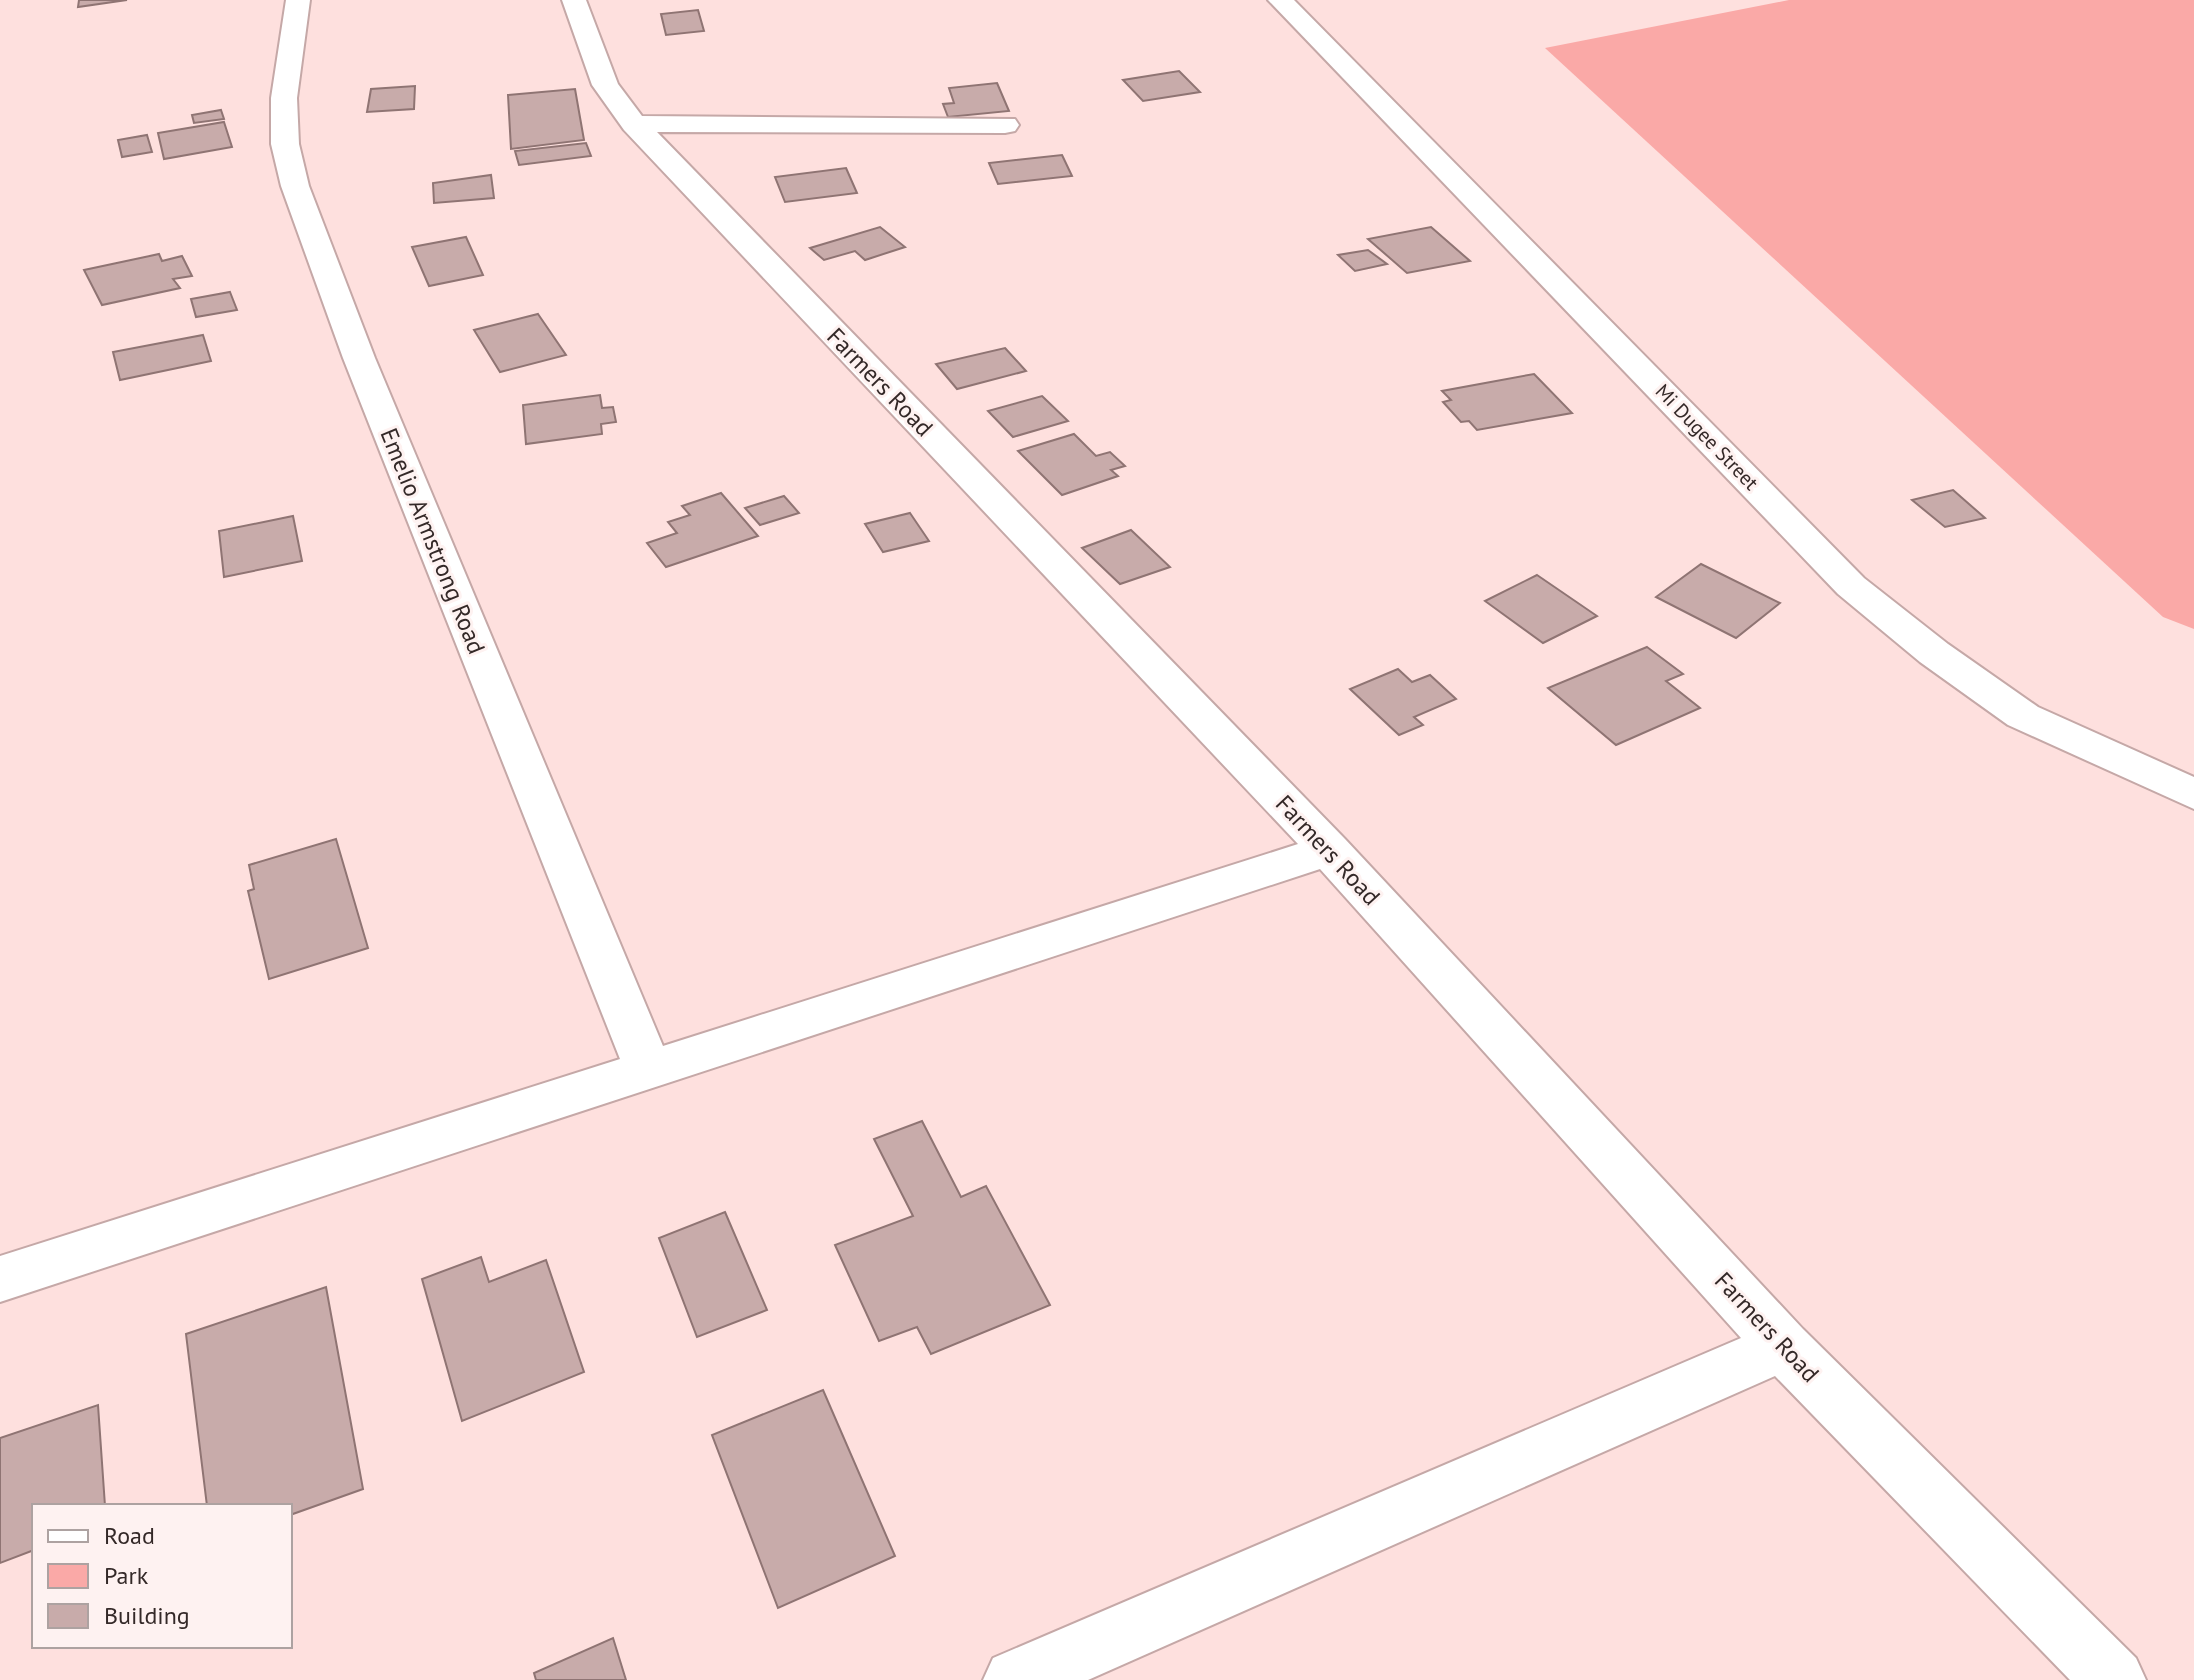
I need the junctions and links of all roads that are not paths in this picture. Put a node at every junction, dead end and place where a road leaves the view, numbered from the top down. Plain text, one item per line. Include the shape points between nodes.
1 (298, 0) edge
2 (574, 0) edge
3 (1280, 0) edge
4 (634, 124) junction
5 (1005, 125) dead end
6 (2194, 794) edge
7 (1329, 850) junction
8 (648, 1069) junction
9 (0, 1279) edge
10 (1783, 1346) junction
11 (1015, 1680) edge
12 (2114, 1680) edge

1 - 8 street, Emelio Armstrong Road via 284,98 285,144 295,186 359,358
2 - 4 street, Farmers Road via 605,85
3 - 6 street, Mi Dugee Street via 1851,586 2023,716
4 - 5 street
4 - 7 street, Farmers Road
7 - 8 street
7 - 10 street, Farmers Road
8 - 9 street
10 - 11 street
10 - 12 street, Farmers Road

